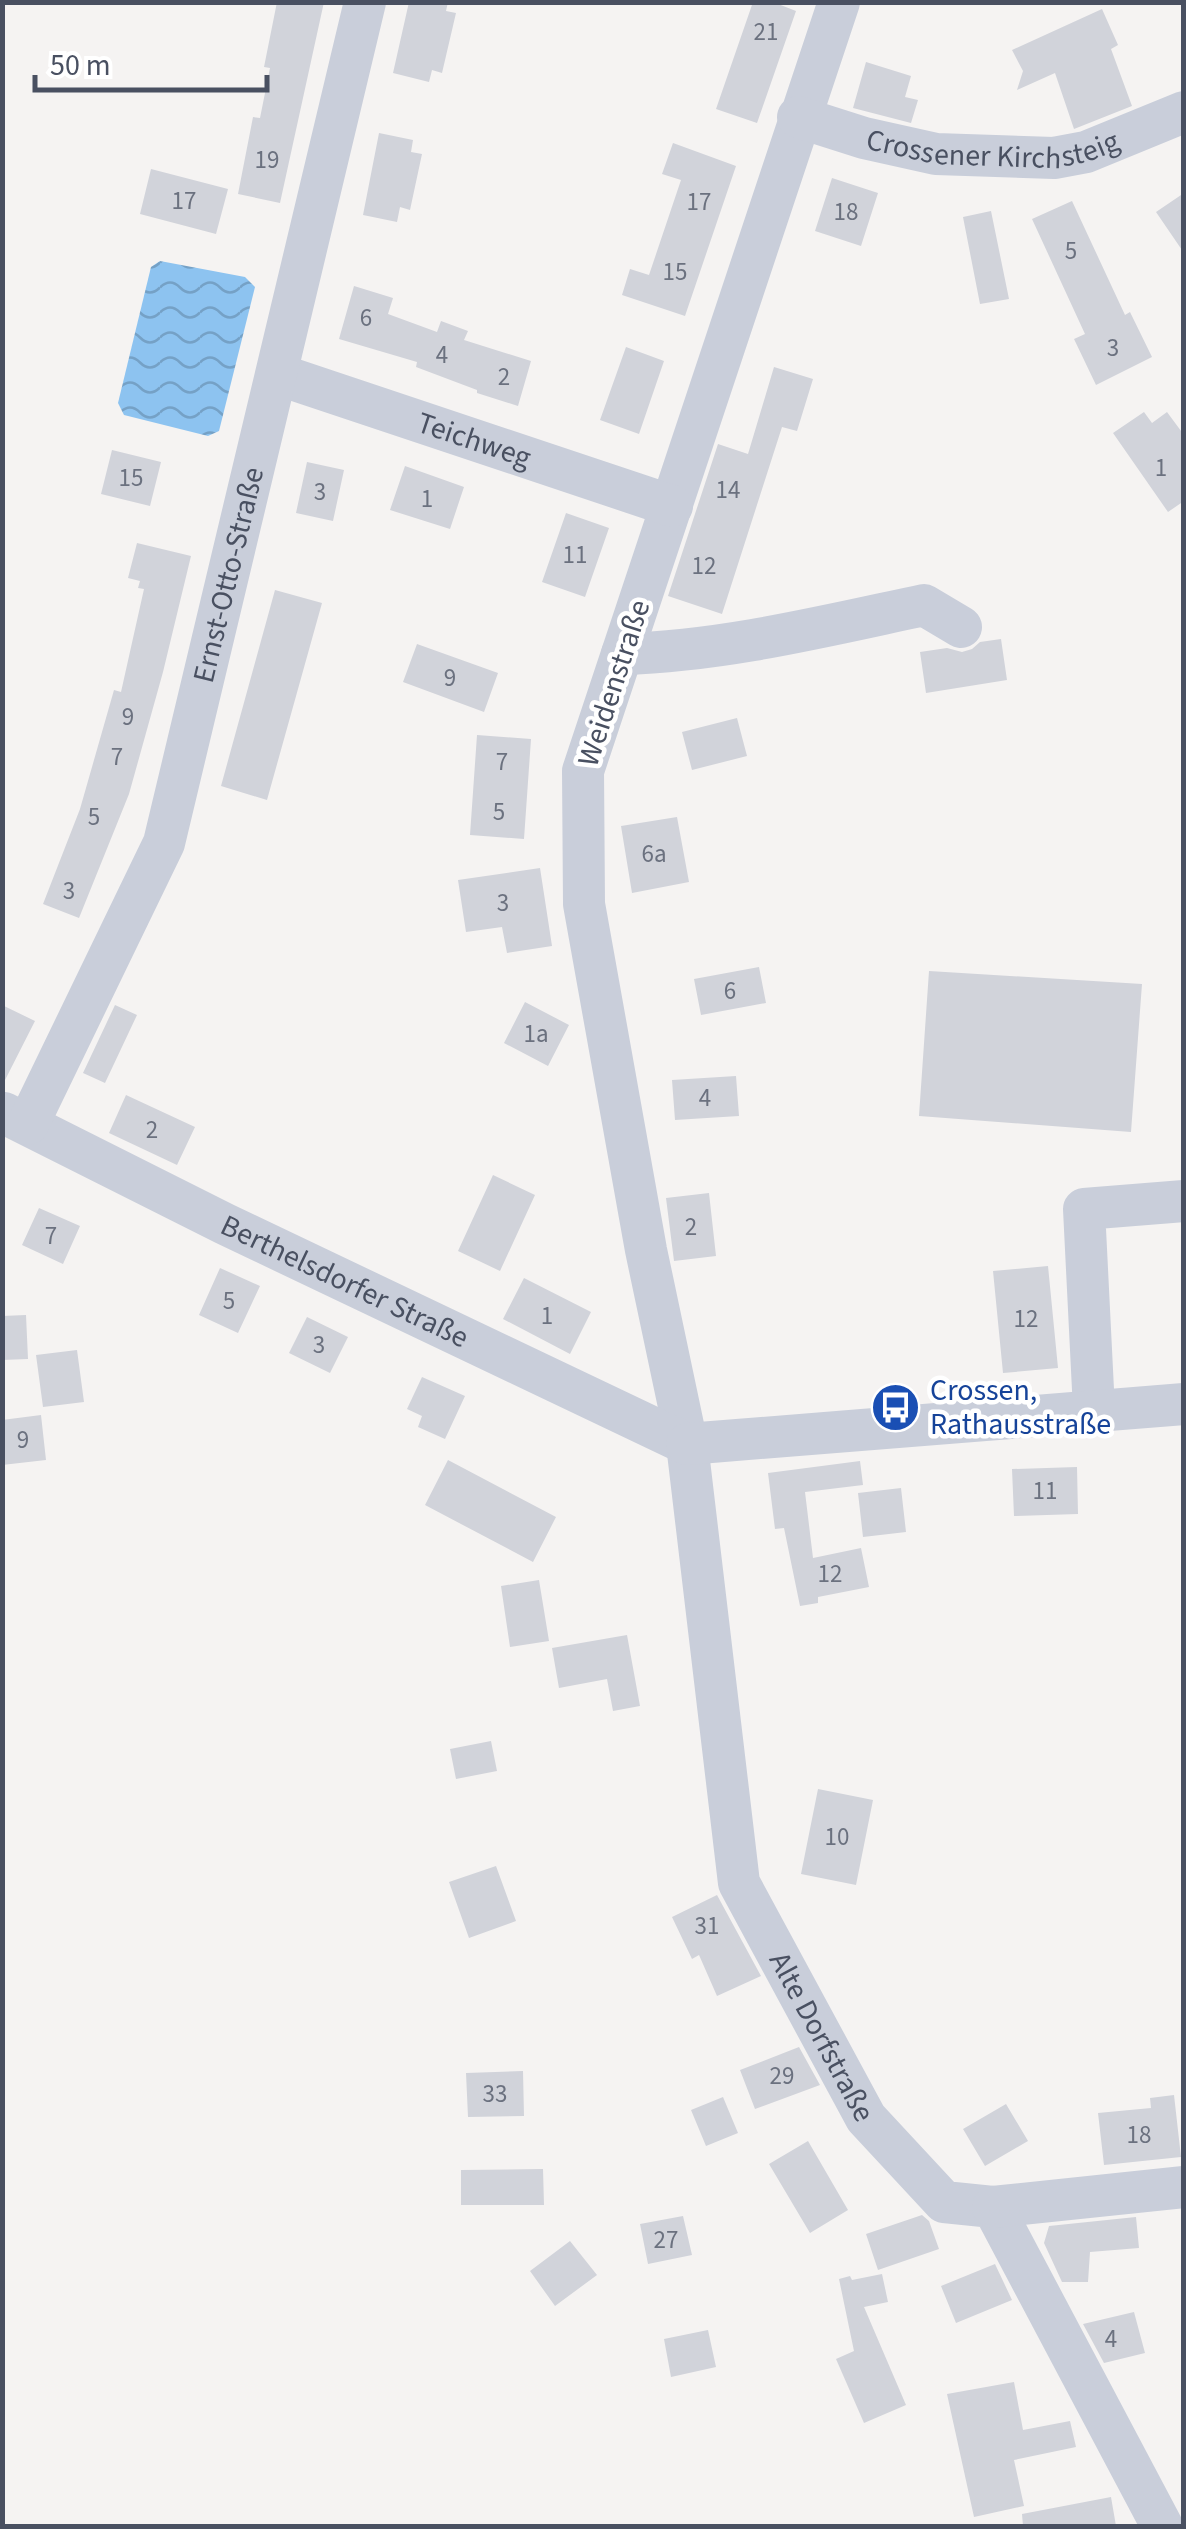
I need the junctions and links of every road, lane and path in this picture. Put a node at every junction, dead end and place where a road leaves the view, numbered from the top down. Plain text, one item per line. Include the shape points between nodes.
1 (366, 2) edge
2 (838, 2) edge
3 (1184, 112) edge
4 (798, 118) junction
5 (277, 374) junction
6 (672, 506) junction
7 (961, 627) dead end
8 (622, 654) junction
9 (15, 1118) edge
10 (1184, 1201) edge
11 (1184, 1404) edge
12 (1094, 1410) junction
13 (687, 1444) junction
14 (1184, 2187) edge
15 (993, 2207) junction
16 (1162, 2526) edge

1 - 5 street, Ernst-Otto-Straße
2 - 4 street, Weidenstraße
3 - 4 street, Crossener Kirchsteig via 1086,152 1054,158 936,154
4 - 6 street, Weidenstraße
5 - 6 street, Teichweg
5 - 9 street, Ernst-Otto-Straße via 164,843
6 - 8 street, Weidenstraße
7 - 8 street via 924,605 741,641
8 - 13 street, Weidenstraße via 583,771 584,904
9 - 13 street, Berthelsdorfer Straße
10 - 12 street via 1084,1209
11 - 12 street
12 - 13 street
13 - 15 street, Alte Dorfstraße via 739,1882 866,2118 944,2202
14 - 15 street, Alte Dorfstraße
15 - 16 street

